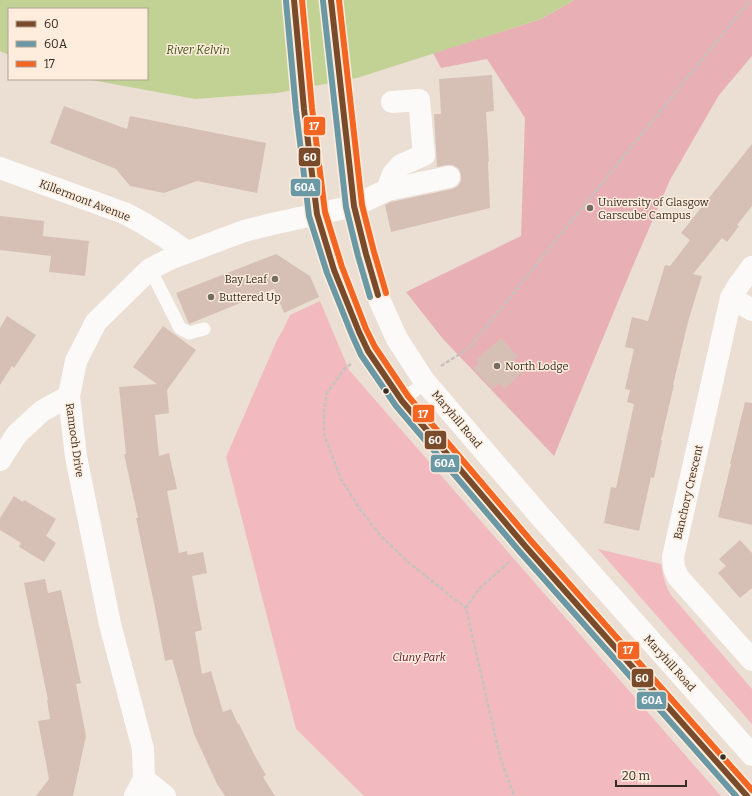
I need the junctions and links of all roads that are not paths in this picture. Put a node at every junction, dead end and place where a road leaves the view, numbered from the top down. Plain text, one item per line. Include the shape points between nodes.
1 (294, 0) edge
2 (331, 0) edge
3 (392, 102) dead end
4 (0, 168) edge
5 (449, 176) dead end
6 (387, 190) junction
7 (354, 206) junction
8 (318, 214) junction
9 (187, 252) junction
10 (752, 267) edge
11 (150, 269) junction
12 (732, 298) junction
13 (752, 310) edge
14 (204, 329) dead end
15 (425, 382) junction
16 (69, 396) junction
17 (402, 401) junction
18 (0, 460) edge
19 (752, 660) edge
20 (752, 755) edge
21 (140, 787) edge
22 (165, 796) edge
23 (747, 796) edge

1 - 8 main road via 304,109
2 - 7 main road, Maryhill Road
3 - 6 main road via 419,100 424,155 401,165 393,174
4 - 9 main road, Killermont Avenue via 124,213 143,222
5 - 6 main road, Rannoch Drive
6 - 7 main road, Rannoch Drive
7 - 8 main road, Rannoch Drive
7 - 15 main road, Maryhill Road via 379,300 397,339
8 - 9 main road, Rannoch Drive via 253,229
8 - 17 main road via 334,270 359,332 368,351
9 - 11 main road, Rannoch Drive
10 - 12 main road, Banchory Crescent
11 - 14 lane via 180,328 189,333
11 - 16 main road, Rannoch Drive via 96,322 76,361
12 - 13 main road
12 - 19 main road, Banchory Crescent via 673,557 678,577
15 - 17 lane
15 - 20 main road, Maryhill Road
16 - 18 main road via 42,411 17,434
16 - 21 main road, Rannoch Drive via 76,458 110,624 143,749
17 - 23 main road via 530,552
21 - 22 main road

